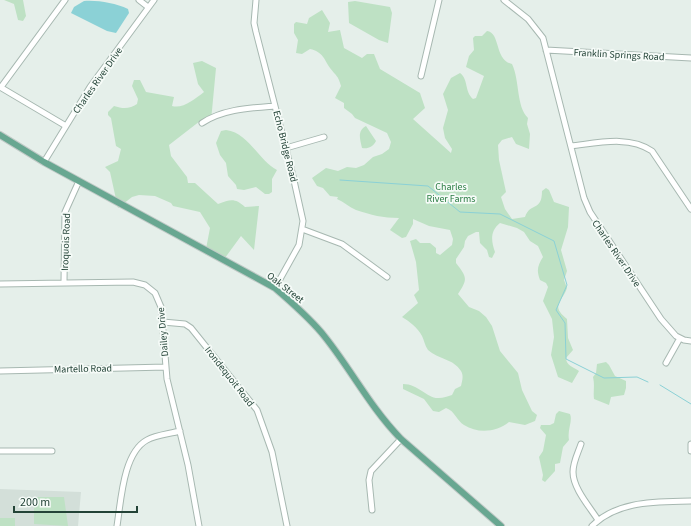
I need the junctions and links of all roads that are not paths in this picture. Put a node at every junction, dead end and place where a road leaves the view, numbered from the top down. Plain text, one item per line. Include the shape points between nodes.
1 (65, 0) edge
2 (139, 0) edge
3 (154, 0) edge
4 (256, 0) edge
5 (439, 0) edge
6 (504, 0) edge
7 (148, 7) junction
8 (546, 50) junction
9 (691, 58) edge
10 (421, 76) dead end
11 (1, 87) edge
12 (275, 106) junction
13 (202, 123) dead end
14 (66, 126) junction
15 (0, 135) edge
16 (324, 137) dead end
17 (571, 146) junction
18 (286, 148) junction
19 (44, 162) junction
20 (79, 181) junction
21 (691, 209) edge
22 (302, 229) junction
23 (387, 277) dead end
24 (64, 282) junction
25 (0, 284) edge
26 (275, 288) junction
27 (163, 322) junction
28 (680, 338) junction
29 (691, 341) edge
30 (666, 363) dead end
31 (166, 367) junction
32 (0, 371) edge
33 (180, 431) junction
34 (401, 438) junction
35 (581, 444) dead end
36 (691, 444) edge
37 (0, 451) edge
38 (52, 451) dead end
39 (691, 451) edge
40 (691, 501) edge
41 (372, 510) dead end
42 (598, 520) junction
43 (117, 526) edge
44 (199, 526) edge
45 (287, 526) edge
46 (501, 526) edge
47 (592, 526) edge

1 - 11 street
2 - 7 street
3 - 7 street, Charles River Drive
4 - 12 street, Echo Bridge Road via 254,23
5 - 10 street
6 - 8 street, Charles River Drive via 536,27
7 - 14 street, Charles River Drive via 90,87
8 - 9 street, Franklin Springs Road
8 - 17 street, Charles River Drive
11 - 14 street
12 - 13 street via 218,114
12 - 18 street, Echo Bridge Road
14 - 19 street, Charles River Drive
15 - 19 main road, Oak Street
16 - 18 street
17 - 21 street via 626,141 644,146 652,151
17 - 28 street, Charles River Drive via 588,209 661,319
18 - 22 street, Echo Bridge Road via 302,212
19 - 20 main road, Oak Street
20 - 24 street, Iroquois Road via 65,215
20 - 26 main road, Oak Street
22 - 23 street via 342,244
22 - 26 street, Echo Bridge Road via 294,256
24 - 25 street, Dailey Drive
24 - 27 street, Dailey Drive via 133,282 145,285 159,301
26 - 34 main road, Oak Street via 326,338 369,402
27 - 31 street, Dailey Drive
27 - 45 street, Irondequoit Road via 185,324 191,328 258,410 272,452
28 - 29 street, Charles River Drive
28 - 30 street
31 - 32 street, Martello Road
31 - 33 street, Dailey Drive
33 - 43 street via 148,440 134,451 128,464
33 - 44 street, Dailey Drive
34 - 41 street via 371,471 369,480
34 - 46 main road, Oak Street
35 - 42 street via 573,473 575,482
36 - 39 street
37 - 38 street
40 - 42 street via 634,504
42 - 47 street

